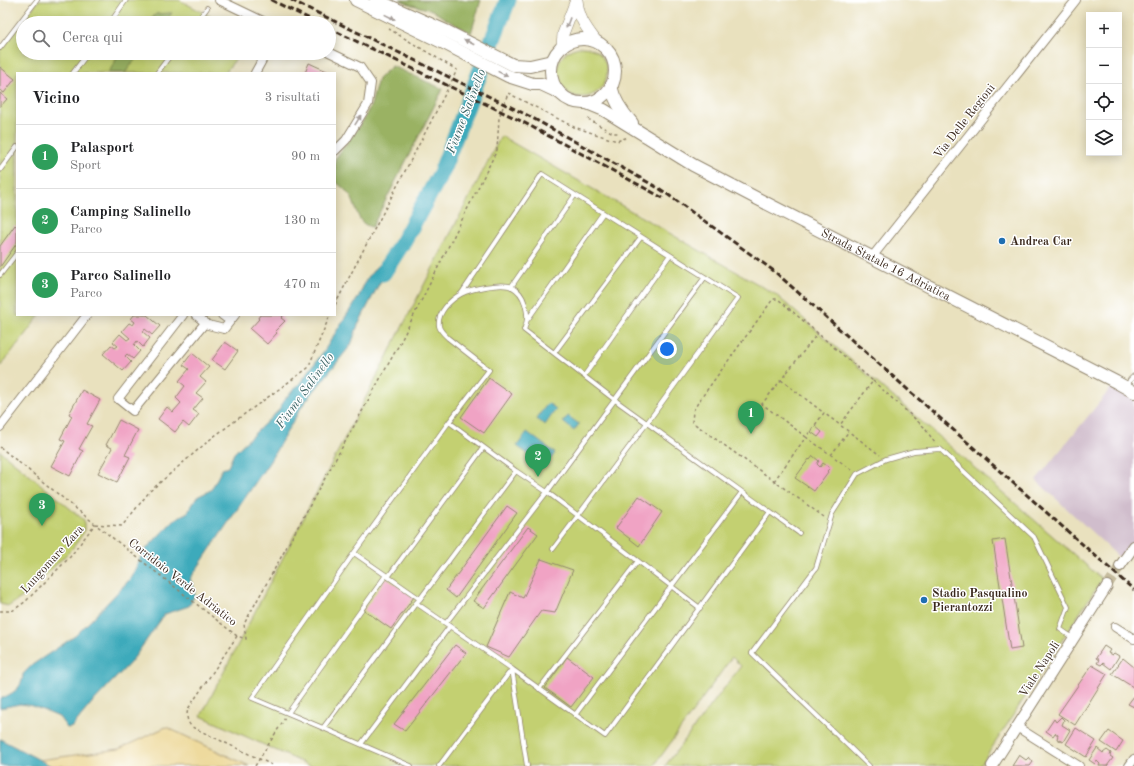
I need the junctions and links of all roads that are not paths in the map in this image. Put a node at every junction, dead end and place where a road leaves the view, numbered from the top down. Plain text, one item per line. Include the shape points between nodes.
1 (37, 0) edge
2 (126, 0) edge
3 (219, 0) edge
4 (356, 0) edge
5 (376, 0) edge
6 (576, 0) edge
7 (1076, 0) edge
8 (207, 8) dead end
9 (25, 16) edge
10 (115, 16) edge
11 (201, 16) edge
12 (245, 16) edge
13 (16, 27) edge
14 (596, 41) junction
15 (562, 46) junction
16 (0, 48) edge
17 (336, 55) edge
18 (83, 60) edge
19 (167, 60) edge
20 (262, 60) edge
21 (552, 61) junction
22 (74, 72) edge
23 (158, 72) edge
24 (256, 72) edge
25 (611, 86) junction
26 (558, 92) junction
27 (587, 103) junction
28 (641, 132) junction
29 (16, 148) edge
30 (336, 150) edge
31 (0, 170) edge
32 (575, 195) junction
33 (603, 213) junction
34 (641, 237) junction
35 (16, 254) edge
36 (670, 255) junction
37 (872, 257) junction
38 (0, 275) edge
39 (705, 277) junction
40 (511, 286) junction
41 (461, 294) junction
42 (87, 316) edge
43 (182, 316) edge
44 (197, 316) edge
45 (232, 318) edge
46 (528, 319) junction
47 (205, 323) junction
48 (554, 353) junction
49 (584, 376) junction
50 (1134, 376) edge
51 (1130, 390) edge
52 (615, 400) junction
53 (449, 422) junction
54 (647, 423) junction
55 (0, 427) edge
56 (483, 448) junction
57 (516, 471) junction
58 (547, 492) junction
59 (742, 492) junction
60 (770, 512) junction
61 (578, 516) junction
62 (799, 533) dead end
63 (1134, 546) edge
64 (553, 548) dead end
65 (354, 553) junction
66 (638, 561) junction
67 (1120, 566) tunnel mouth
68 (387, 576) junction
69 (1107, 586) tunnel mouth
70 (671, 587) junction
71 (420, 599) junction
72 (416, 603) junction
73 (700, 608) junction
74 (448, 625) junction
75 (1115, 627) dead end
76 (1074, 638) junction
77 (1134, 639) edge
78 (512, 669) junction
79 (540, 689) junction
80 (288, 713) junction
81 (575, 715) junction
82 (1017, 727) junction
83 (323, 728) junction
84 (361, 744) junction
85 (1134, 759) edge
86 (412, 766) edge
87 (439, 766) edge
88 (527, 766) edge
89 (869, 766) edge
90 (992, 766) edge
91 (1079, 766) edge
92 (1130, 766) edge

1 - 9 lane
2 - 10 lane
3 - 12 street
4 -> 26 main road, Strada Statale 16 Adriatica via 508,76 541,84
21 -> 5 main road via 530,66 513,65
6 - 14 main road via 582,21
6 -> 15 main road via 563,34
7 - 37 street, Via Delle Regioni
8 - 11 lane
13 - 16 lane
14 - 15 main road via 578,39
14 - 25 main road via 605,47 615,65
15 - 21 main road
30 -> 17 street via 346,140 368,104 371,83 360,67
18 - 22 lane
19 - 23 lane
20 - 24 street
21 - 26 main road via 550,72
25 - 27 main road via 606,94
25 - 28 main road, Strada Statale 16 Adriatica via 624,114
26 - 27 main road, Strada Statale 16 Adriatica via 576,103
27 - 28 main road, Strada Statale 16 Adriatica
28 - 37 main road, Strada Statale 16 Adriatica via 693,164
29 - 31 lane
32 - 33 lane
32 - 40 lane
32 - 41 lane via 542,174
33 - 34 lane
33 - 46 lane
34 - 36 lane
34 - 48 lane
35 - 38 lane
36 - 39 lane
36 - 49 lane
37 - 51 main road, Strada Statale 16 Adriatica
39 - 52 lane
39 - 54 lane via 738,298
40 - 41 lane via 497,286
40 - 46 lane via 523,299
41 - 53 lane via 446,306 441,314 439,326 448,338 489,370
42 - 55 street
43 - 47 street via 118,399 133,411
44 - 47 street
45 - 47 street via 224,329
46 - 48 lane via 524,330
48 - 49 lane
49 - 52 lane
50 - 51 lane via 1130,380
52 - 54 lane
52 - 58 lane
53 - 56 lane
53 - 65 lane
54 - 59 lane
54 - 61 lane
56 - 57 lane
56 - 68 lane
57 - 58 lane
57 - 71 lane
58 - 61 lane
58 - 74 lane
59 - 60 lane
59 - 70 lane
60 - 62 lane
60 - 73 lane
61 - 64 lane
61 - 66 lane
63 - 67 street
65 - 68 lane
65 - 80 lane via 252,698
66 - 70 lane
66 - 79 lane
68 - 71 lane
68 - 80 lane
69 - 76 street, Viale Napoli
70 - 73 lane
70 - 81 lane
71 - 72 lane
72 - 74 lane
72 - 83 lane
73 - 81 lane via 605,736
74 - 78 lane
74 - 84 lane
75 - 77 street
76 - 82 street, Viale Napoli
76 - 89 lane via 1060,629 1068,607 1034,537 940,449 914,451 886,460 857,474 832,514 816,568 752,653
78 - 79 lane
78 - 87 lane
78 - 88 lane
79 - 81 lane
80 - 83 lane
82 - 90 street, Viale Napoli
82 - 91 street
83 - 84 lane
84 - 86 lane
85 - 92 street

